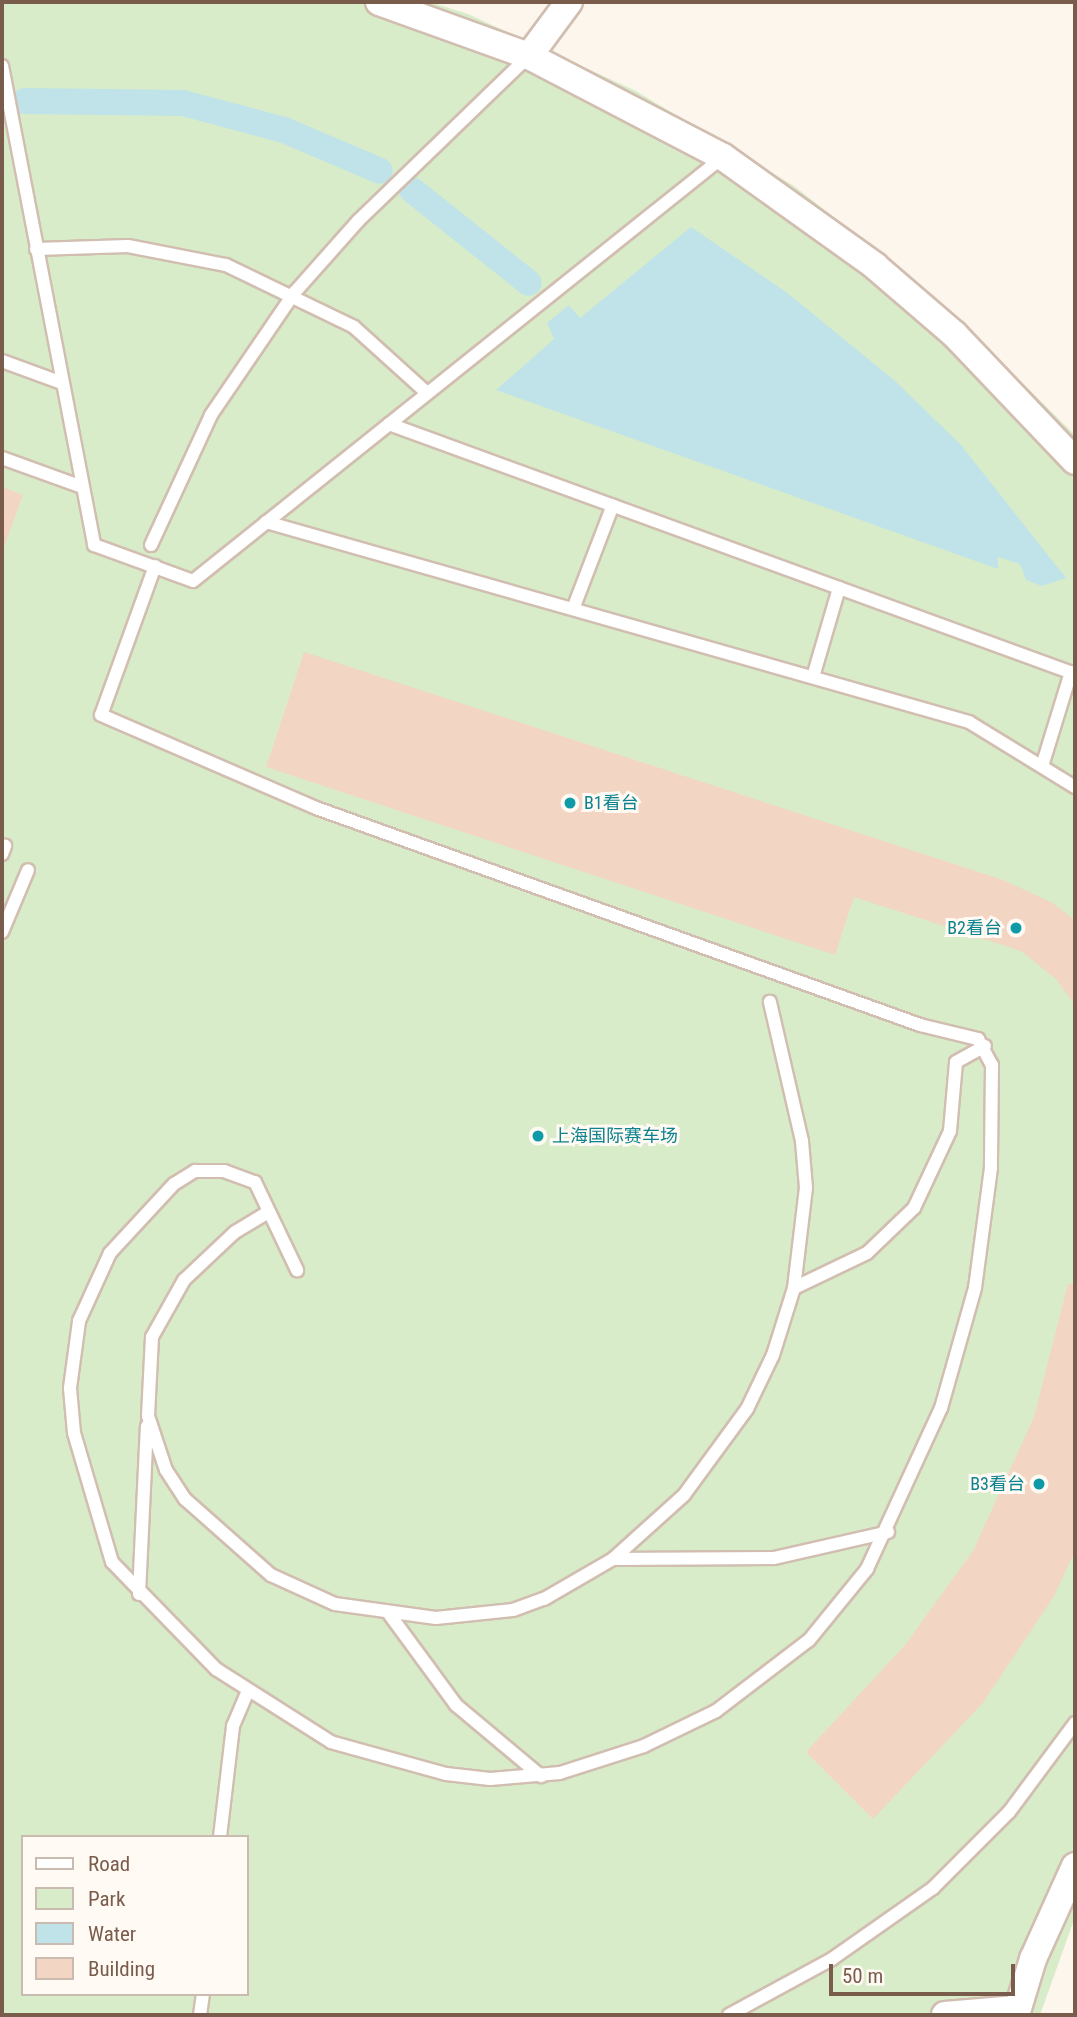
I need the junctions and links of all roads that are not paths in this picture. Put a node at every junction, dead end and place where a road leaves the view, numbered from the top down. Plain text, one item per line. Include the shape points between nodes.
1 (379, 2) edge
2 (569, 2) edge
3 (528, 56) junction
4 (2, 66) edge
5 (723, 157) junction
6 (36, 249) junction
7 (294, 294) junction
8 (2, 361) edge
9 (62, 383) junction
10 (427, 393) junction
11 (389, 424) junction
12 (2, 458) edge
13 (1075, 461) edge
14 (82, 487) junction
15 (613, 505) junction
16 (266, 522) junction
17 (151, 545) dead end
18 (155, 566) junction
19 (839, 587) junction
20 (573, 609) junction
21 (1073, 673) edge
22 (813, 677) junction
23 (1042, 763) junction
24 (1075, 787) edge
25 (28, 870) dead end
26 (2, 932) edge
27 (769, 1002) dead end
28 (985, 1046) junction
29 (265, 1213) junction
30 (297, 1270) dead end
31 (794, 1288) junction
32 (148, 1416) junction
33 (888, 1532) junction
34 (613, 1559) junction
35 (139, 1594) junction
36 (390, 1615) junction
37 (247, 1693) junction
38 (1075, 1723) edge
39 (541, 1776) junction
40 (220, 1835) edge
41 (1075, 1866) edge
42 (203, 1996) edge
43 (1017, 2012) edge
44 (200, 2015) edge
45 (729, 2015) edge
46 (945, 2015) edge

1 - 3 street
2 - 3 street
3 - 5 street
3 - 7 lane via 358,221
4 - 6 lane
5 - 10 lane
5 - 13 street via 875,267 954,334
6 - 7 lane via 94,244 162,249 226,265
6 - 9 lane
7 - 10 lane via 354,327
7 - 17 lane via 211,415
8 - 9 lane
9 - 14 lane
10 - 11 lane
11 - 15 lane
11 - 16 lane
12 - 14 lane
14 - 18 lane via 94,545
15 - 19 lane
15 - 20 lane
16 - 18 lane via 193,581
16 - 20 lane
18 - 28 lane via 101,715 316,808
19 - 21 lane
19 - 22 lane
20 - 22 lane
21 - 23 lane
22 - 23 lane via 970,722
23 - 24 lane
25 - 26 lane
27 - 31 lane via 803,1153 804,1235
28 - 31 lane via 956,1062 950,1131 914,1208 867,1253
28 - 33 lane via 994,1091 991,1168 975,1288 941,1408
29 - 30 lane
29 - 32 lane via 208,1254 164,1309 148,1363
29 - 35 lane via 260,1191 247,1176 188,1174 140,1215 88,1295 70,1365 74,1433 112,1562
31 - 34 lane via 772,1355 718,1454 684,1495
32 - 35 lane
32 - 36 lane via 166,1470 185,1499 236,1551 308,1594
33 - 34 lane via 774,1558
33 - 39 lane via 831,1615 756,1684 680,1731
34 - 36 lane via 513,1611 474,1617
35 - 37 lane
36 - 39 lane via 456,1705
37 - 39 lane via 331,1742 409,1768 490,1779
37 - 40 lane via 233,1726
38 - 45 lane via 1009,1812 933,1888 832,1959
41 - 43 street
42 - 44 lane
43 - 46 street

